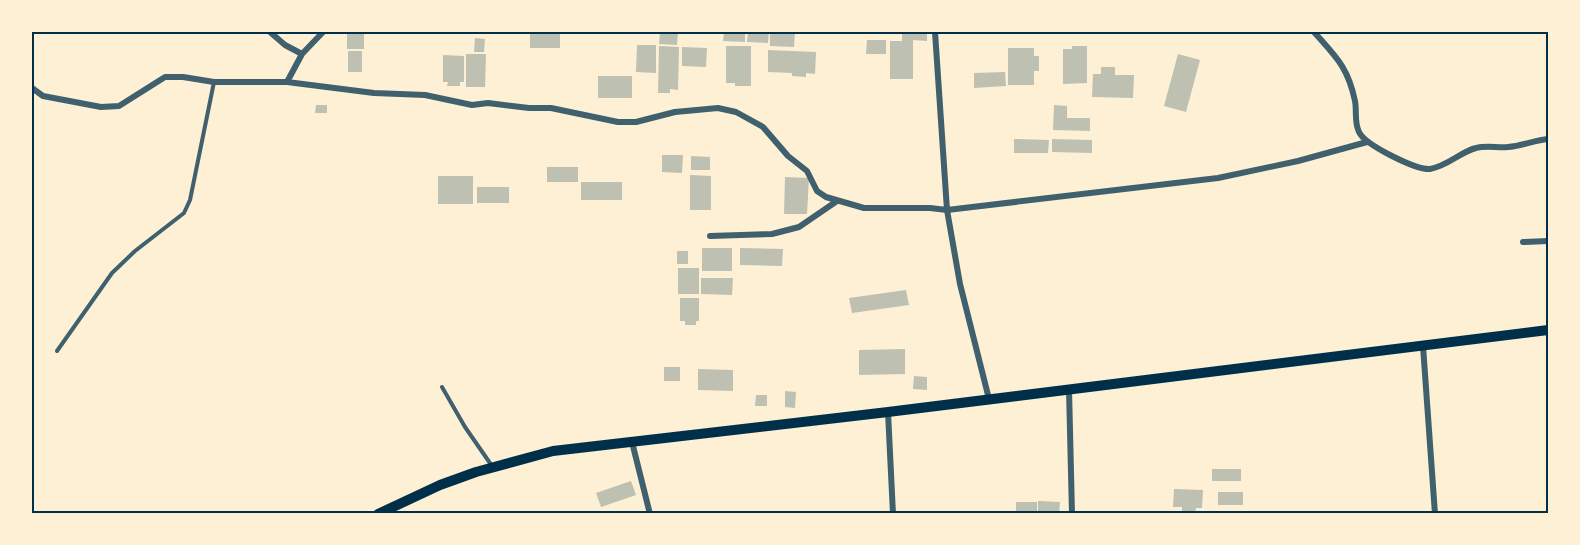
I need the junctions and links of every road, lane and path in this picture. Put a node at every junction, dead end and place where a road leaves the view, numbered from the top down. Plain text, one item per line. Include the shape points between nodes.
1 (270, 32) edge
2 (323, 32) edge
3 (934, 32) edge
4 (1314, 32) edge
5 (302, 54) junction
6 (214, 82) junction
7 (287, 82) junction
8 (32, 88) edge
9 (1548, 139) edge
10 (1366, 142) junction
11 (837, 201) junction
12 (947, 210) junction
13 (710, 236) dead end
14 (1548, 241) edge
15 (1522, 242) dead end
16 (1548, 330) edge
17 (1423, 346) junction
18 (57, 351) dead end
19 (442, 387) dead end
20 (1070, 388) junction
21 (989, 399) junction
22 (888, 412) junction
23 (632, 441) junction
24 (492, 466) junction
25 (378, 513) edge
26 (650, 513) edge
27 (892, 513) edge
28 (1072, 513) edge
29 (1434, 513) edge

1 - 5 street
2 - 5 street
3 - 12 street
4 - 10 street via 1348,73 1356,107 1355,122
5 - 7 street
6 - 7 street
6 - 8 street via 165,77 119,106 101,107 43,96
6 - 18 lane via 184,213 112,273
7 - 11 street via 425,95 472,105 551,108 618,122 718,108 736,112 763,127 807,171 817,191
9 - 10 street via 1477,148 1430,169 1403,161
10 - 12 street via 1218,178
11 - 12 street via 864,208
11 - 13 street via 800,227 772,234
12 - 21 street via 960,284
14 - 15 street
16 - 17 main road
17 - 20 main road
17 - 29 street
19 - 24 lane
20 - 21 main road
20 - 28 street
21 - 22 main road
22 - 23 main road
22 - 27 street
23 - 24 main road via 553,451
23 - 26 street
24 - 25 main road

